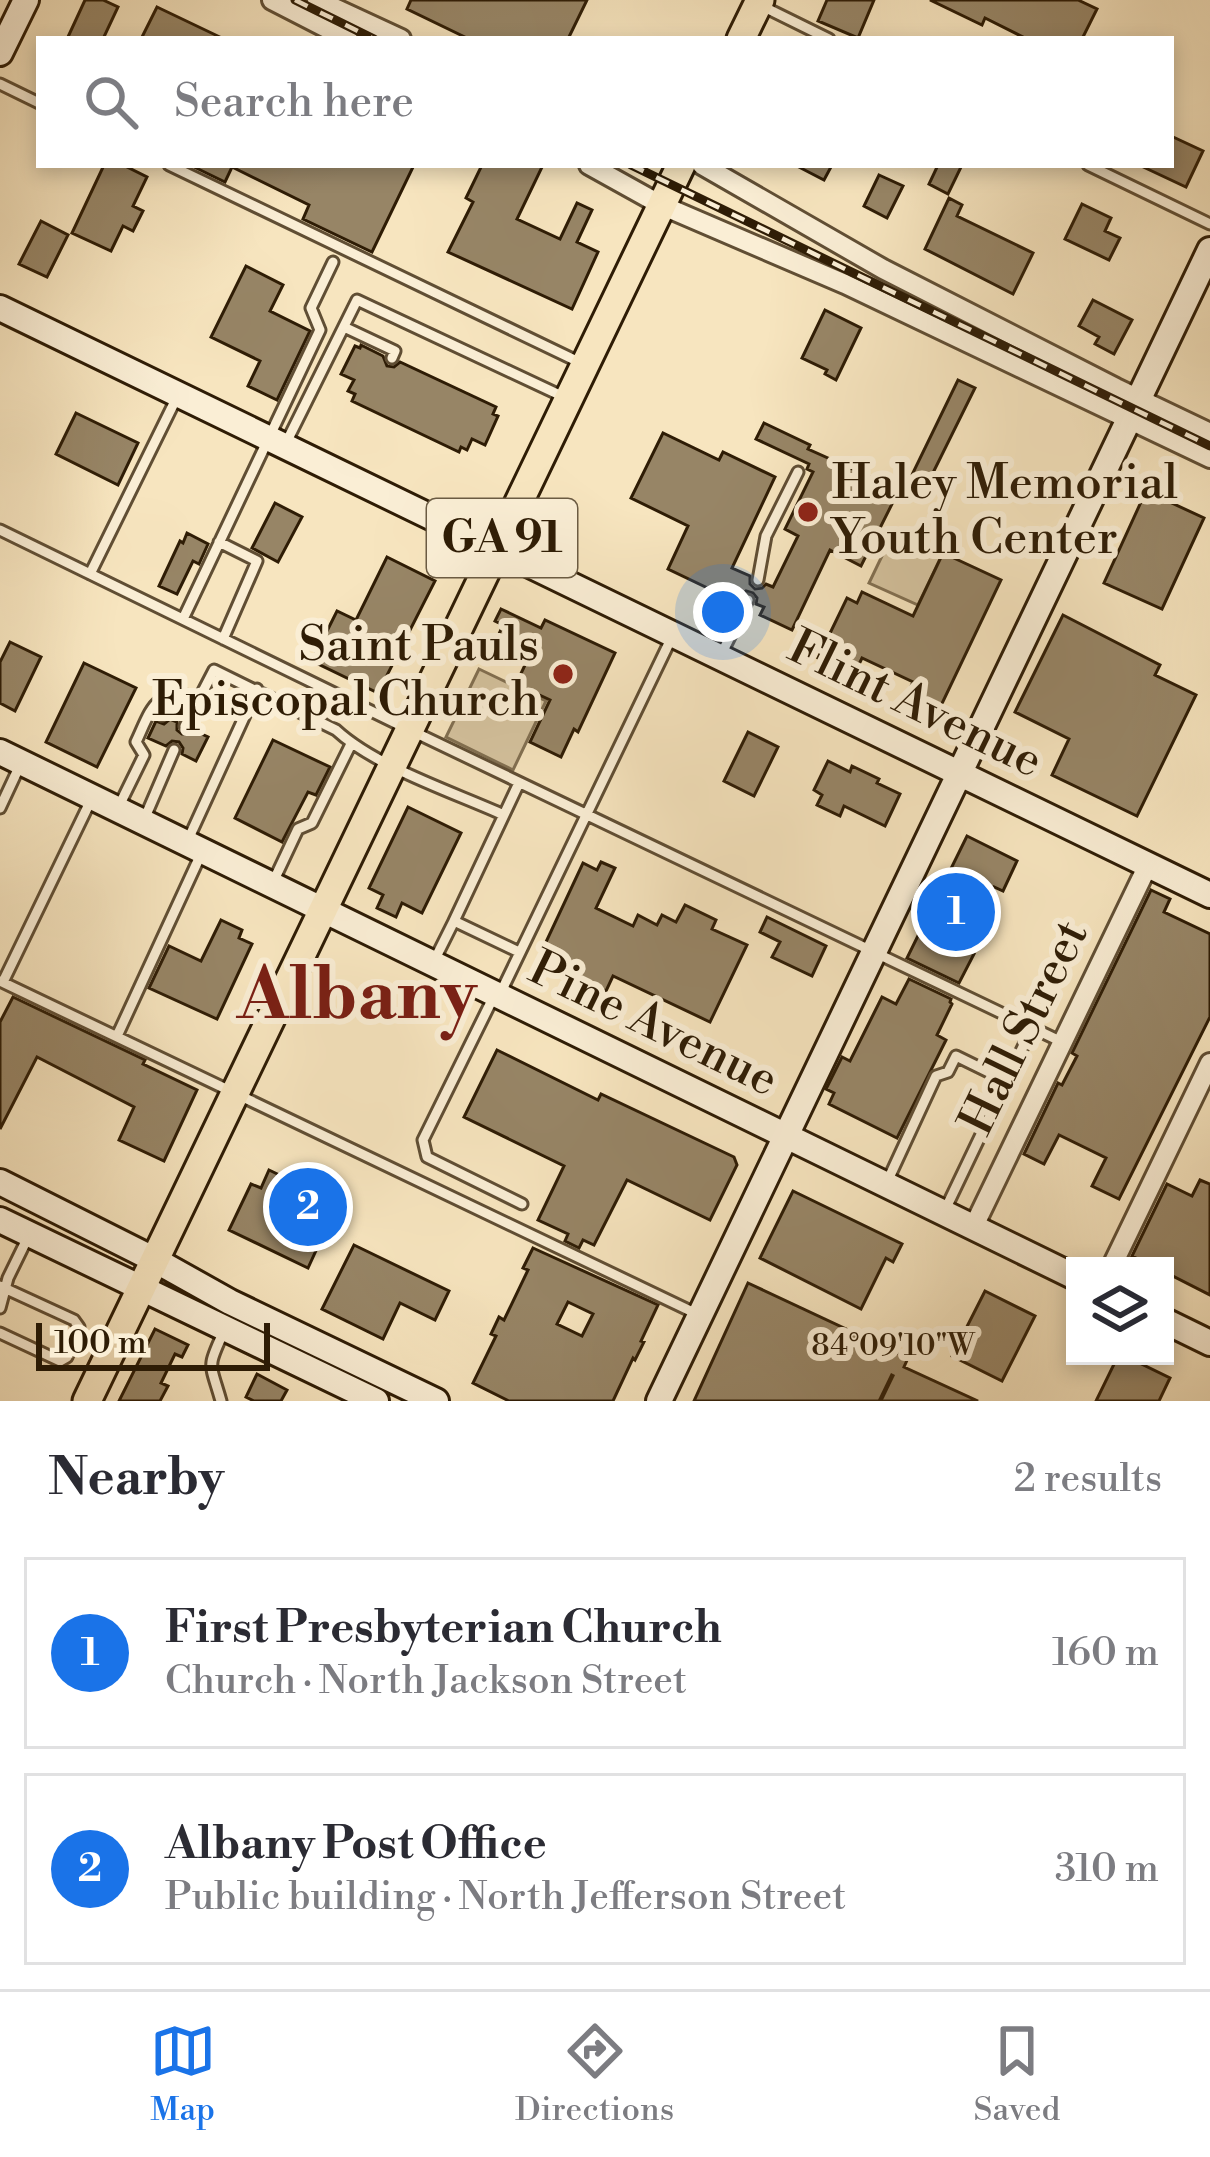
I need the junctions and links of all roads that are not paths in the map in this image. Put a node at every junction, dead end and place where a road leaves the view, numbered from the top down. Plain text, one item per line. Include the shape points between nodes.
1 (26, 0) edge
2 (272, 0) edge
3 (317, 0) edge
4 (755, 2) edge
5 (342, 36) edge
6 (395, 36) edge
7 (742, 36) edge
8 (823, 36) edge
9 (0, 53) edge
10 (0, 84) edge
11 (36, 102) edge
12 (175, 168) edge
13 (594, 168) edge
14 (679, 168) edge
15 (707, 168) edge
16 (1094, 168) edge
17 (662, 205) junction
18 (1210, 224) edge
19 (1210, 250) edge
20 (332, 262) dead end
21 (0, 308) edge
22 (344, 327) junction
23 (392, 358) dead end
24 (585, 365) junction
25 (178, 394) junction
26 (569, 400) junction
27 (1134, 408) junction
28 (1210, 433) edge
29 (277, 442) junction
30 (1210, 458) edge
31 (798, 472) dead end
32 (0, 530) edge
33 (220, 542) junction
34 (496, 549) junction
35 (90, 574) junction
36 (758, 580) dead end
37 (748, 600) dead end
38 (183, 620) junction
39 (673, 634) junction
40 (223, 639) junction
41 (720, 657) junction
42 (257, 689) junction
43 (174, 692) junction
44 (200, 697) junction
45 (162, 715) dead end
46 (185, 726) dead end
47 (410, 730) junction
48 (151, 739) dead end
49 (351, 744) junction
50 (174, 750) dead end
51 (144, 755) junction
52 (11, 758) edge
53 (393, 766) junction
54 (958, 772) junction
55 (519, 783) junction
56 (92, 798) junction
57 (0, 808) edge
58 (117, 809) junction
59 (504, 815) junction
60 (586, 815) junction
61 (143, 823) junction
62 (194, 848) junction
63 (1148, 865) junction
64 (271, 885) junction
65 (1210, 895) edge
66 (324, 911) junction
67 (454, 921) junction
68 (520, 952) junction
69 (873, 952) junction
70 (433, 964) junction
71 (1, 981) edge
72 (497, 996) junction
73 (1032, 1028) junction
74 (117, 1036) junction
75 (1062, 1042) junction
76 (1210, 1063) edge
77 (1007, 1081) junction
78 (236, 1094) junction
79 (785, 1136) junction
80 (0, 1182) edge
81 (886, 1184) junction
82 (522, 1204) dead end
83 (944, 1212) junction
84 (0, 1220) edge
85 (974, 1226) junction
86 (30, 1234) junction
87 (1116, 1257) edge
88 (155, 1260) junction
89 (1066, 1272) edge
90 (2, 1288) edge
91 (140, 1289) junction
92 (0, 1308) edge
93 (700, 1316) junction
94 (1174, 1325) edge
95 (225, 1329) junction
96 (0, 1333) edge
97 (1210, 1343) edge
98 (88, 1401) edge
99 (221, 1401) edge
100 (376, 1401) edge
101 (436, 1401) edge
102 (659, 1401) edge

1 - 9 street
2 - 5 street
3 - 6 street
4 - 7 main road
4 - 8 lane
10 - 11 lane
12 - 24 lane
13 - 17 street
14 - 17 main road, GA 91
15 - 27 street
16 - 18 lane
17 - 24 main road, GA 91
17 - 27 street
19 - 27 street
20 - 29 lane via 310,308 320,330
21 - 25 street, Flint Avenue
22 - 23 lane via 395,351
22 - 26 lane via 357,300
22 - 29 lane
24 - 26 main road, GA 91
25 - 29 street, Flint Avenue
25 - 35 lane
26 - 34 main road, GA 91
27 - 28 street
27 - 30 street
27 - 54 street
29 - 33 lane
29 - 34 street, Flint Avenue
31 - 36 lane via 766,536
32 - 35 lane
33 - 38 lane
33 - 40 lane via 257,561
34 - 39 street, Flint Avenue
34 - 47 main road, GA 91
35 - 38 lane
37 - 41 lane
38 - 40 lane
39 - 41 street, Flint Avenue
39 - 60 lane
40 - 47 lane
41 - 54 street, Flint Avenue
42 - 44 lane via 214,670
42 - 49 lane
42 - 62 lane
43 - 44 lane
43 - 45 lane
43 - 51 lane via 154,702 136,742
44 - 46 lane
47 - 53 main road, GA 91
47 - 55 lane
48 - 51 lane
49 - 53 lane
49 - 64 lane
50 - 61 lane
51 - 58 lane
52 - 56 street, Pine Avenue
52 - 57 lane
53 - 59 lane
53 - 66 main road, GA 91
54 - 63 street, Flint Avenue
54 - 69 street
55 - 59 lane
55 - 60 lane
56 - 58 street, Pine Avenue
56 - 71 lane
58 - 61 street, Pine Avenue
59 - 67 lane
60 - 68 lane
60 - 69 lane
61 - 62 street, Pine Avenue
62 - 64 street, Pine Avenue
62 - 74 lane
63 - 65 street, Flint Avenue
63 - 75 street, Hall Street
64 - 66 street, Pine Avenue
66 - 70 street, Pine Avenue
66 - 78 main road, GA 91
67 - 68 lane
67 - 70 lane
68 - 72 lane
69 - 73 lane
69 - 79 street
70 - 72 street, Pine Avenue
71 - 74 lane
72 - 79 street, Pine Avenue
72 - 82 lane via 423,1140 427,1157
73 - 75 lane
73 - 77 lane
74 - 78 lane
75 - 85 street, Hall Street
76 - 87 street
77 - 81 lane via 956,1056 936,1076
77 - 83 lane
78 - 88 main road, GA 91
78 - 93 lane
79 - 81 street, Pine Avenue
79 - 93 street
80 - 88 street
81 - 83 street, Pine Avenue
83 - 85 street, Pine Avenue
84 - 86 street
85 - 89 street, Pine Avenue
86 - 90 lane
86 - 91 street
88 - 91 main road, GA 91
88 - 101 street
90 - 92 lane
90 - 96 lane via 79,1327 60,1361
91 - 95 street
91 - 98 main road, GA 91
93 - 102 street
94 - 97 street
95 - 99 lane via 209,1362
95 - 100 street

